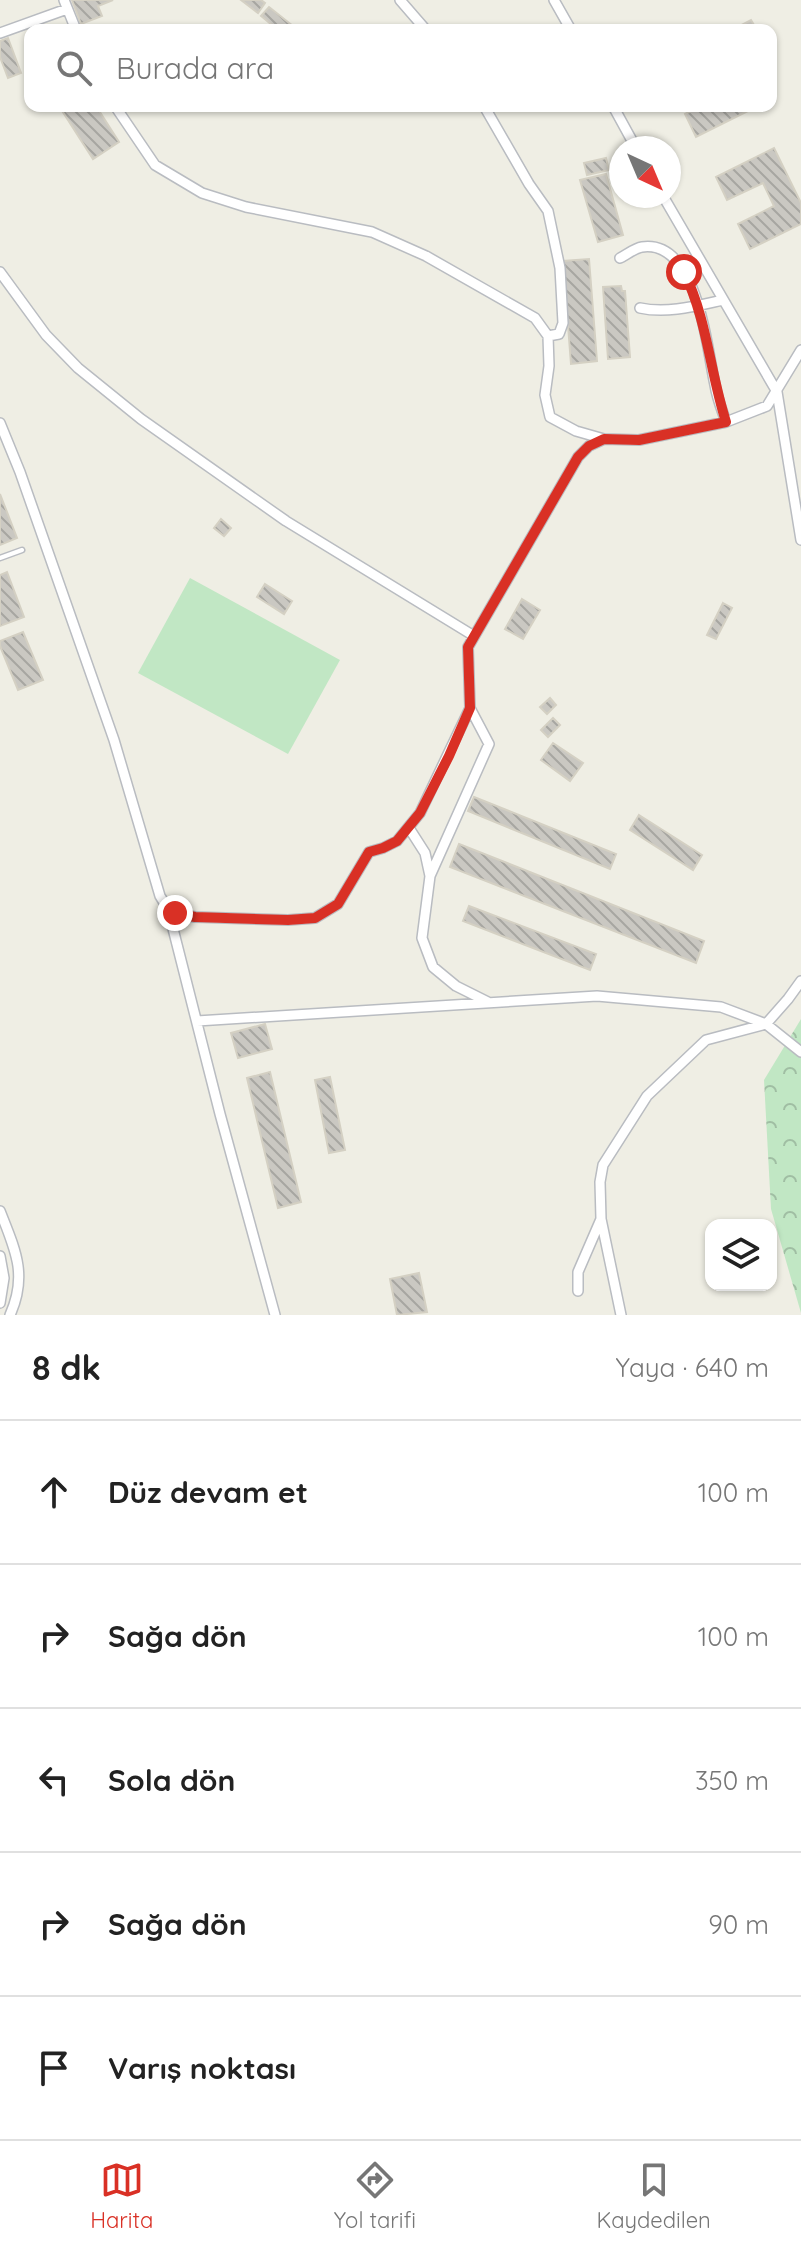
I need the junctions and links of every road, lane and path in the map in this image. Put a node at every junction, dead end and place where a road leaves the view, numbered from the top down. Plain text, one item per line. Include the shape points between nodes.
1 (400, 0) edge
2 (554, 0) edge
3 (65, 4) edge
4 (73, 24) edge
5 (421, 24) edge
6 (568, 24) edge
7 (0, 33) edge
8 (119, 112) edge
9 (487, 112) edge
10 (616, 112) edge
11 (629, 136) edge
12 (670, 208) edge
13 (620, 258) dead end
14 (0, 272) edge
15 (723, 300) junction
16 (698, 305) junction
17 (640, 308) dead end
18 (548, 336) junction
19 (801, 350) edge
20 (777, 392) junction
21 (726, 422) junction
22 (0, 423) edge
23 (604, 439) junction
24 (801, 540) edge
25 (22, 550) dead end
26 (0, 558) edge
27 (474, 636) junction
28 (470, 708) junction
29 (409, 828) junction
30 (430, 876) junction
31 (168, 909) junction
32 (801, 981) edge
33 (491, 1003) junction
34 (197, 1021) junction
35 (766, 1024) junction
36 (801, 1052) edge
37 (0, 1211) edge
38 (601, 1219) junction
39 (0, 1256) edge
40 (578, 1291) dead end
41 (0, 1303) edge
42 (10, 1315) edge
43 (275, 1315) edge
44 (621, 1315) edge

1 - 5 street
2 - 6 street
3 - 4 street
3 - 7 street
8 - 18 street via 155,165 202,193 372,232 513,304 535,318
9 - 18 street via 548,211 560,268 563,323 559,334
10 - 11 street
12 - 15 street
13 - 16 street via 641,247 665,251 684,272
14 - 27 street via 46,335 141,419 286,521
15 - 16 street
15 - 20 street
16 - 17 street
16 - 21 street
18 - 23 street via 545,395 550,417
19 - 20 street
20 - 21 street via 767,406
20 - 24 street
21 - 23 street via 639,440
22 - 31 street via 114,740
23 - 27 street via 578,457
25 - 26 lane
27 - 28 street via 468,647
28 - 29 street
28 - 30 street via 489,744
29 - 30 street via 425,853
29 - 31 street via 397,841 369,852 338,904 315,918 195,917
30 - 33 street via 422,938 433,967 456,986
31 - 34 street
32 - 35 street
33 - 34 street
33 - 35 street via 597,996 721,1007
34 - 43 street
35 - 36 street
35 - 38 street via 706,1040 647,1096 603,1165
37 - 42 street via 18,1254 18,1291
38 - 40 street via 578,1272
38 - 44 street
39 - 41 street

